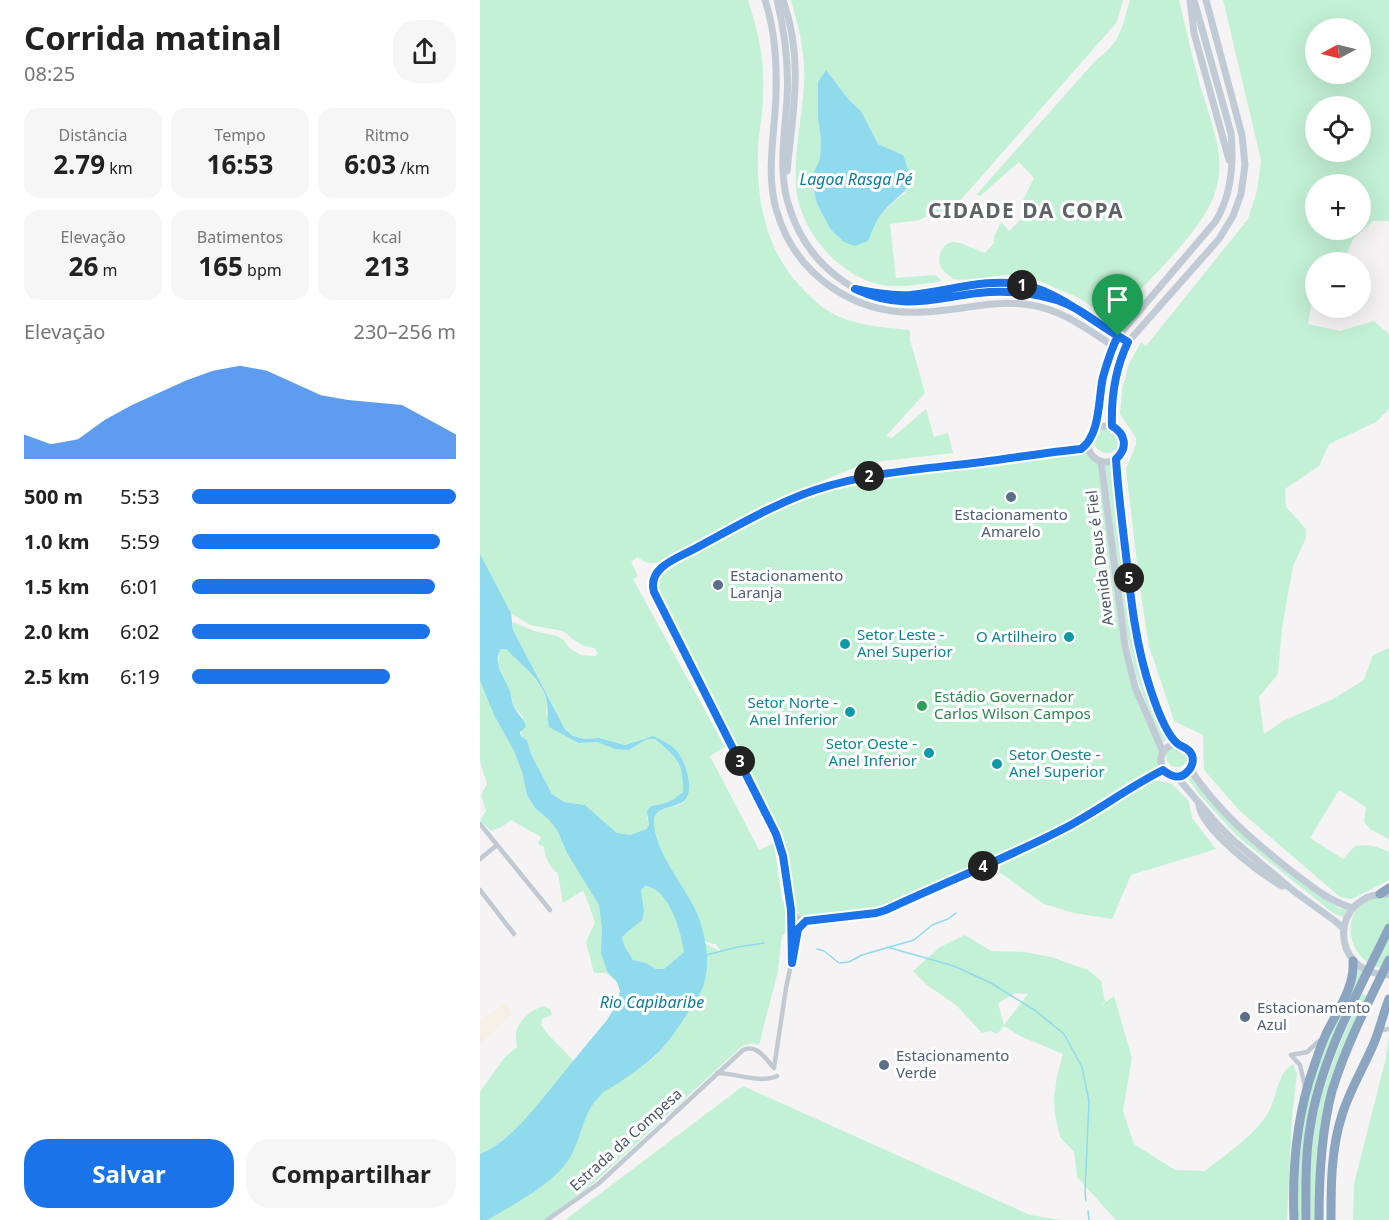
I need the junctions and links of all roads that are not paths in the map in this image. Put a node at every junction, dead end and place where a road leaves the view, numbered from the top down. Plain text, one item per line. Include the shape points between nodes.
1 (765, 0) edge
2 (777, 0) edge
3 (783, 0) edge
4 (1192, 0) edge
5 (1206, 0) edge
6 (785, 191) junction
7 (1118, 336) junction
8 (1128, 342) junction
9 (1113, 345) junction
10 (1123, 352) junction
11 (1112, 426) junction
12 (1094, 430) junction
13 (1088, 443) junction
14 (1081, 449) junction
15 (1090, 452) junction
16 (1116, 459) junction
17 (1101, 461) junction
18 (1179, 744) junction
19 (1163, 752) junction
20 (1190, 769) junction
21 (1163, 770) junction
22 (1178, 777) junction
23 (480, 824) edge
24 (497, 845) junction
25 (480, 859) edge
26 (1389, 888) edge
27 (480, 890) edge
28 (1384, 894) edge
29 (1353, 908) junction
30 (550, 910) dead end
31 (791, 910) junction
32 (806, 921) junction
33 (1389, 928) edge
34 (1344, 929) junction
35 (514, 934) dead end
36 (1389, 960) edge
37 (1353, 961) junction
38 (792, 963) junction
39 (1389, 975) edge
40 (1389, 999) edge
41 (1389, 1029) edge
42 (1378, 1031) junction
43 (1327, 1033) junction
44 (717, 1073) junction
45 (777, 1076) dead end
46 (1306, 1092) junction
47 (548, 1220) edge
48 (1293, 1220) edge
49 (1306, 1220) edge
50 (1319, 1220) edge
51 (1332, 1220) edge

1 - 9 main road via 776,58 773,193 792,247 816,276 852,300 886,311 923,312 1007,303 1050,310 1080,323
2 - 6 main road via 786,51
3 - 6 main road via 794,41 796,89
4 - 7 main road via 1231,133 1232,171 1227,196 1215,222
5 - 8 main road via 1242,135 1245,165 1241,194 1219,239
6 - 7 main road via 794,221 813,253 855,289 877,298 918,302 1006,291 1042,297 1068,305
7 - 8 main road
7 - 9 main road
8 - 10 main road
9 - 10 main road
9 - 12 main road
10 - 11 main road via 1113,386
11 - 12 main road
11 - 16 main road via 1124,442
12 - 13 main road
13 - 14 street
13 - 15 main road
14 - 15 street
14 - 31 street via 895,472 831,485 758,515 670,562 652,579 654,592 776,834
15 - 17 main road
16 - 17 main road
16 - 18 main road, Avenida Deus é Fiel via 1137,642 1163,722
17 - 19 main road, Avenida Deus é Fiel via 1125,646 1135,687
18 - 19 main road
18 - 20 main road via 1191,754
19 - 21 main road
20 - 22 main road
20 - 29 main road via 1225,813 1254,841 1321,894
21 - 22 main road
21 - 32 street via 1064,828 886,910
22 - 34 main road via 1233,840
23 - 24 street
24 - 25 street
24 - 30 street
26 - 28 highway
27 - 35 street
28 - 29 main road via 1365,898
29 - 34 main road
31 - 32 street
31 - 38 street
32 - 38 street via 798,929
33 - 49 highway via 1320,1083 1310,1129
34 - 37 main road via 1347,951
36 - 50 highway via 1332,1092 1320,1177
37 - 39 main road via 1363,970
37 - 43 highway via 1351,980
38 - 44 street, Estrada da Compesa via 774,1068 757,1050 747,1048
40 - 42 highway
41 - 42 street
42 - 51 highway via 1341,1116 1331,1183
43 - 46 highway
43 - 46 street via 1307,1052 1291,1055 1303,1070
44 - 45 street via 767,1080
44 - 47 street, Estrada da Compesa via 598,1184
46 - 48 highway via 1294,1157

